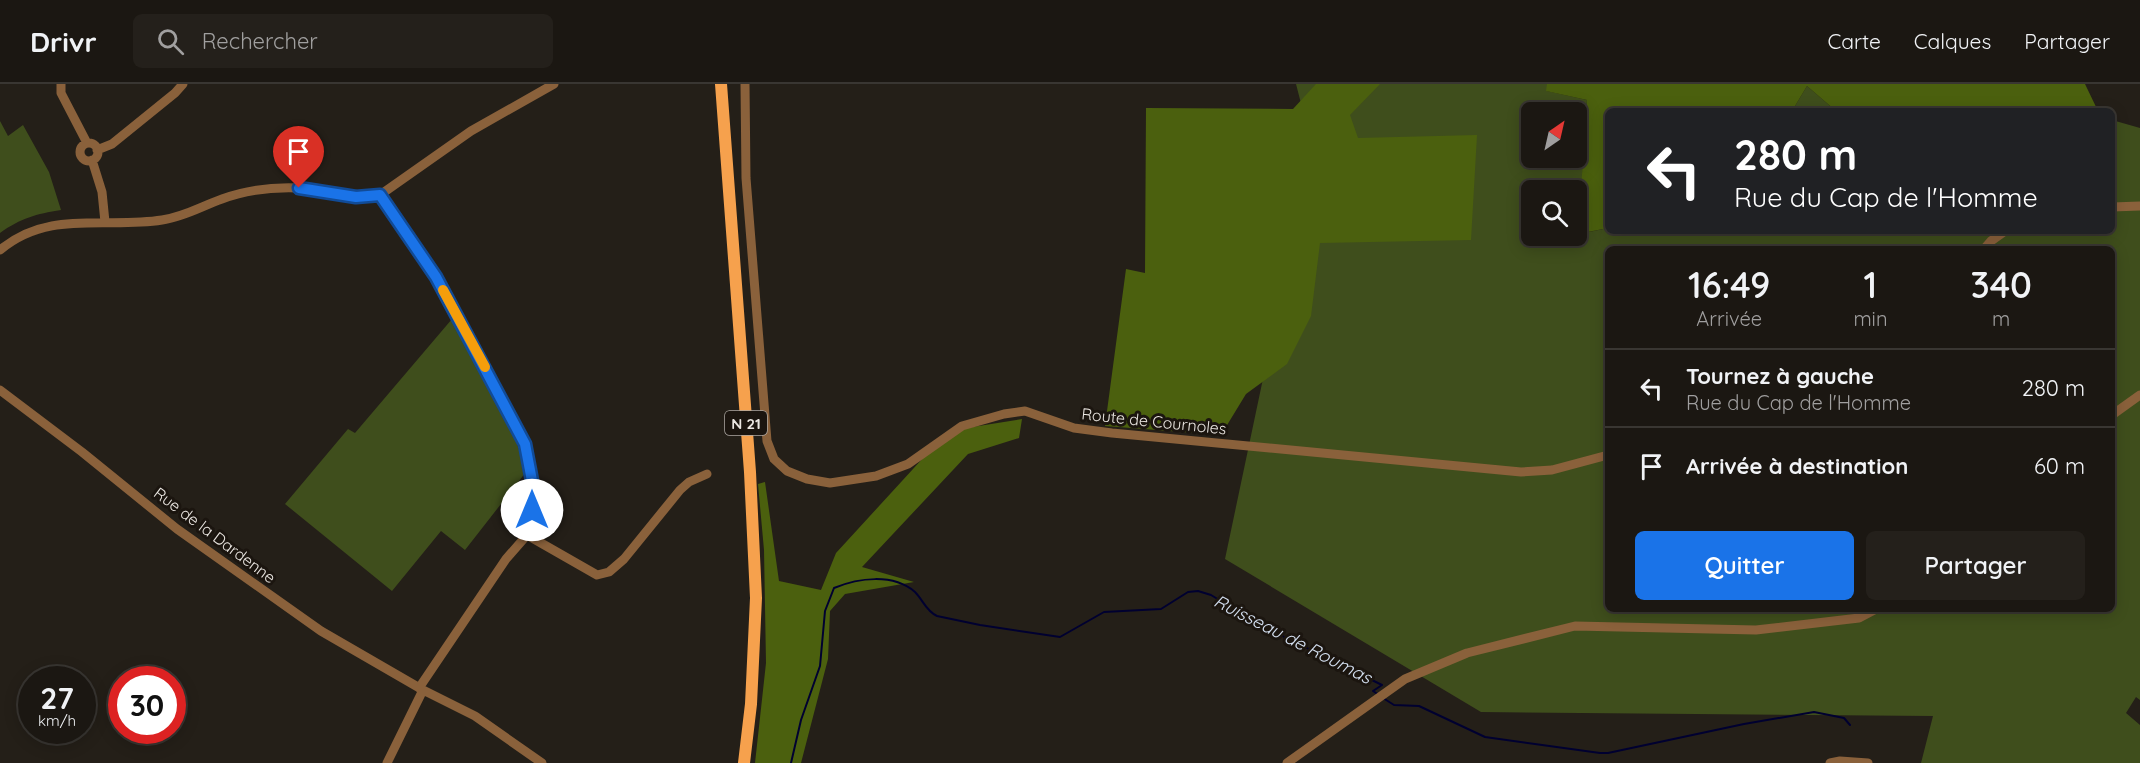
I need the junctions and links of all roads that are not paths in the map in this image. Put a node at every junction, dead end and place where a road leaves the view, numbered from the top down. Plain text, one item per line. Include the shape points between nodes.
1 (61, 84) edge
2 (183, 84) edge
3 (554, 84) edge
4 (721, 84) edge
5 (745, 84) edge
6 (87, 143) junction
7 (97, 150) junction
8 (92, 160) junction
9 (380, 195) junction
10 (2140, 206) edge
11 (2115, 207) edge
12 (105, 222) junction
13 (2001, 234) edge
14 (1987, 246) edge
15 (0, 250) edge
16 (0, 390) edge
17 (2140, 395) edge
18 (2115, 413) edge
19 (1605, 456) edge
20 (707, 474) dead end
21 (527, 535) junction
22 (1870, 612) edge
23 (421, 689) junction
24 (387, 763) edge
25 (542, 763) edge
26 (744, 763) edge
27 (1287, 763) edge
28 (1830, 763) edge
29 (1868, 763) edge

1 - 6 street via 61,93
2 - 7 street via 112,144
3 - 9 street via 471,131
4 - 26 main road, N 21 via 756,598
5 - 19 street, Route de Cournoles via 746,178 766,441 774,459 787,471 830,483 876,476 908,464 962,426 1025,411 1074,428 1112,433 1511,472 1552,470
6 - 7 street
6 - 8 street via 81,154
7 - 8 street
8 - 12 street via 102,192
9 - 12 street via 356,197 299,188 256,190 162,220
9 - 21 street via 436,277 525,444 533,486
10 - 11 street
12 - 15 street via 56,224 33,230
13 - 14 street
16 - 23 street, Rue de la Dardenne via 177,529 312,625
17 - 18 street
20 - 21 street via 680,490 609,572 597,574
21 - 23 street via 506,559
22 - 27 street via 1859,618 1756,630 1575,626 1467,653 1405,679
23 - 24 street
23 - 25 street, Rue de la Dardenne via 475,716
28 - 29 street

